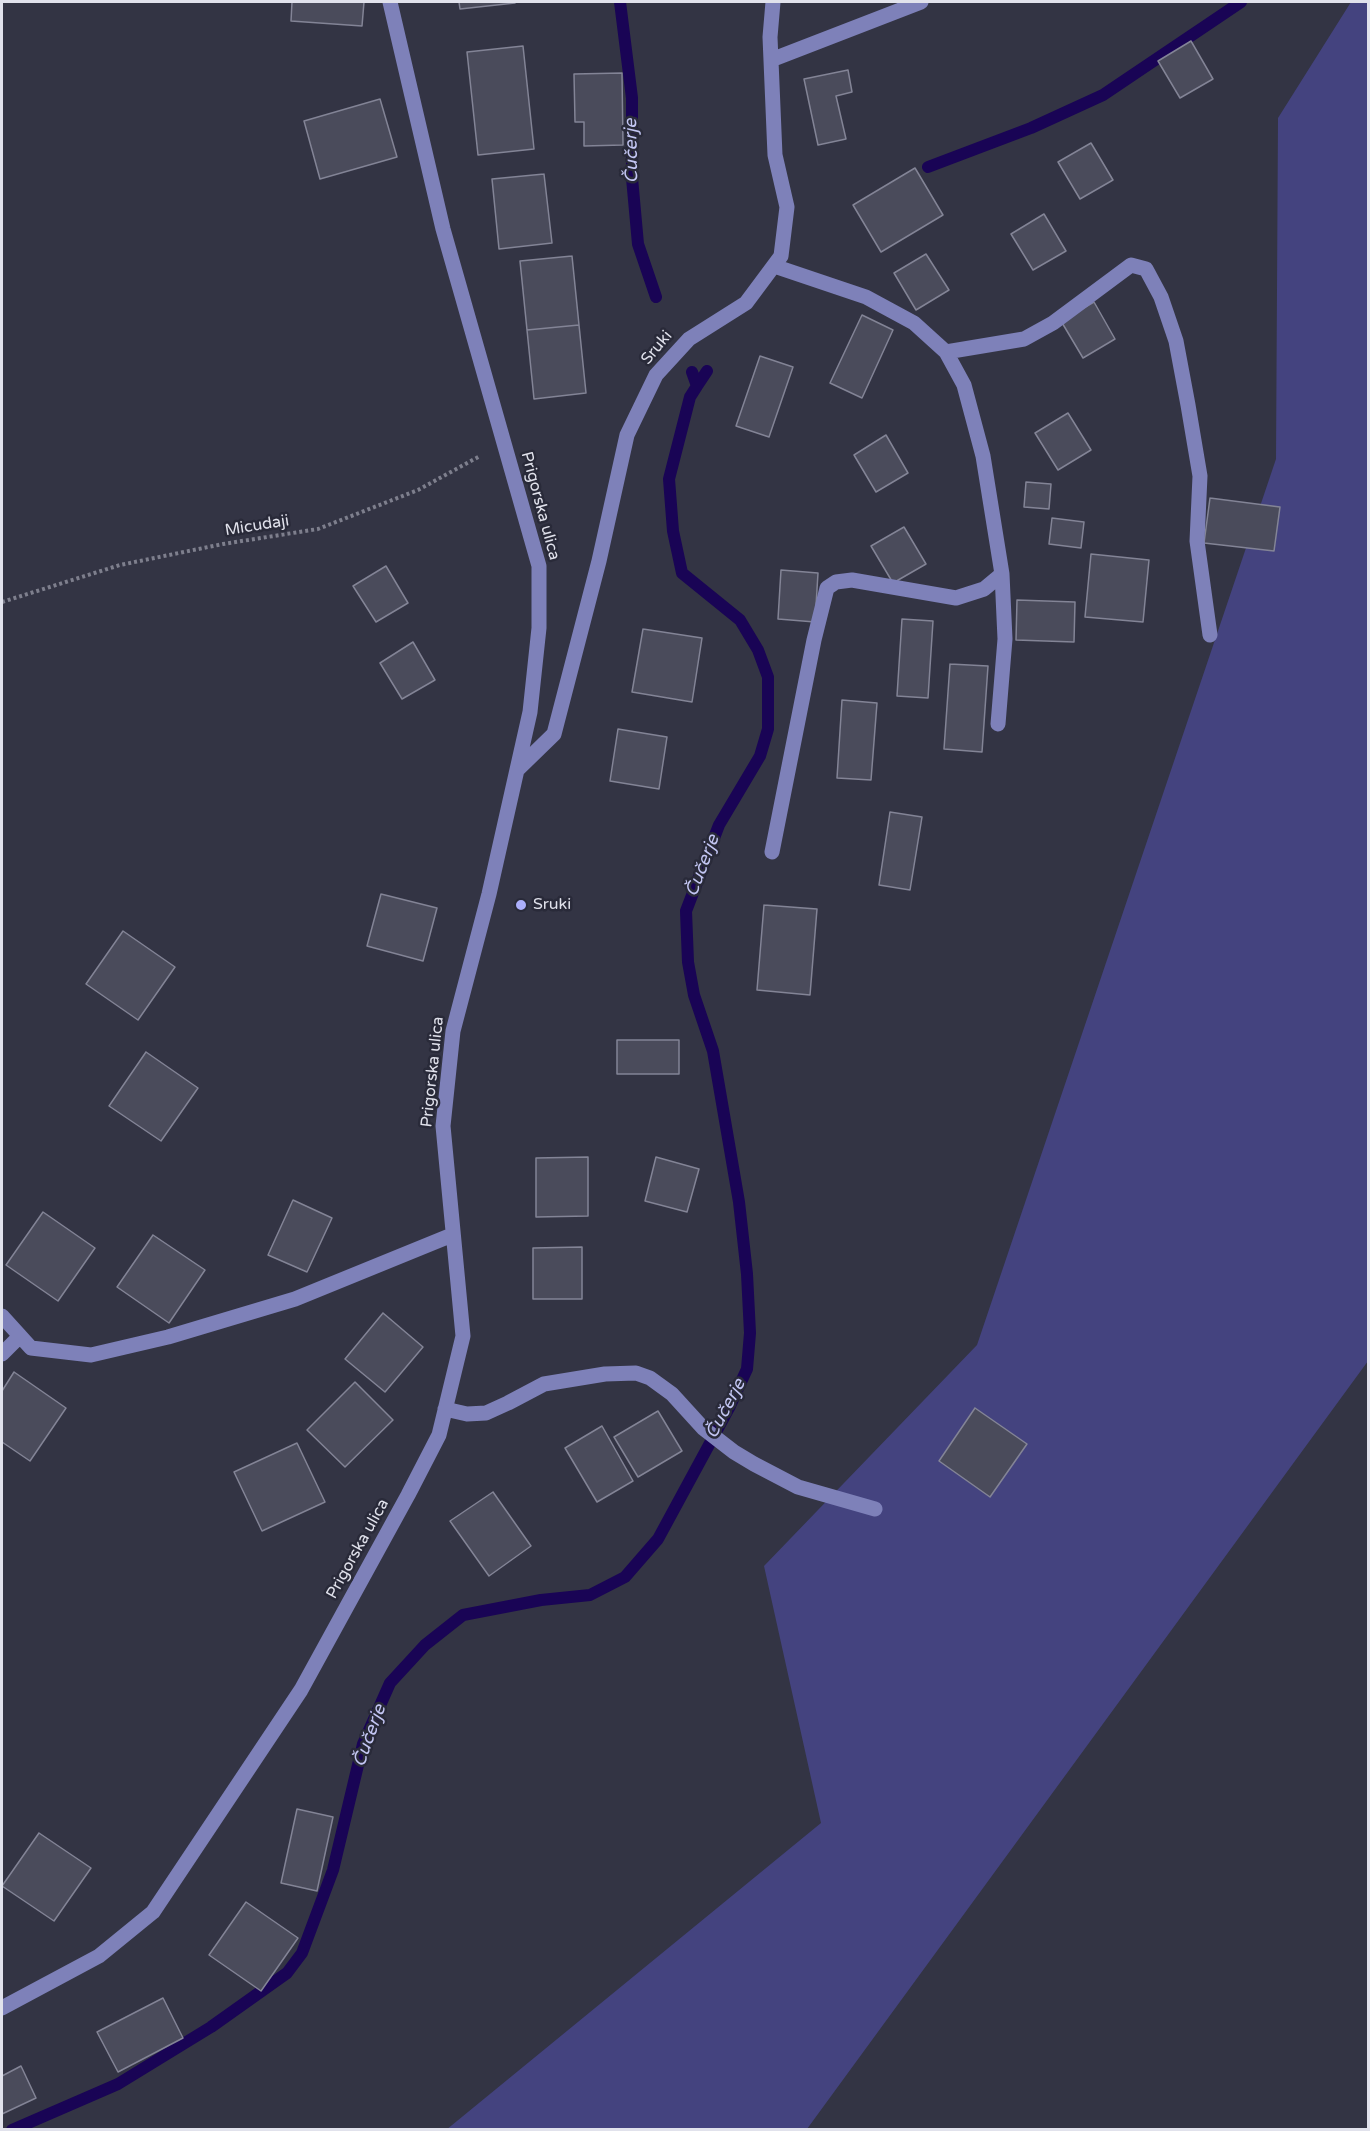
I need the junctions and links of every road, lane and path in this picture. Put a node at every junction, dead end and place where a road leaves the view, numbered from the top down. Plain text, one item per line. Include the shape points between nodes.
1 (390, 2) edge
2 (773, 2) edge
3 (921, 2) edge
4 (771, 60) junction
5 (774, 266) junction
6 (946, 352) junction
7 (504, 443) junction
8 (1002, 574) junction
9 (2, 602) edge
10 (1210, 635) dead end
11 (998, 724) dead end
12 (518, 769) junction
13 (772, 852) dead end
14 (452, 1235) junction
15 (2, 1316) edge
16 (20, 1336) junction
17 (2, 1354) edge
18 (445, 1409) junction
19 (874, 1509) dead end
20 (2, 2008) edge

1 - 7 street, Prigorska ulica via 442,230
2 - 4 street, Sruki
3 - 4 street
4 - 5 street, Sruki via 775,156 787,207 781,256
5 - 6 street via 866,297 914,323
5 - 12 street, Sruki via 746,303 688,339 656,375 627,435 554,734
6 - 8 street via 964,385 983,456
6 - 10 street via 1024,339 1053,323 1131,265 1146,269 1161,297 1176,341 1188,405 1200,476 1197,541
7 - 9 path, Micudaji via 418,490 318,529 120,565
7 - 12 street, Prigorska ulica via 539,566 539,628 530,712
8 - 11 street via 1005,639
8 - 13 street via 984,589 957,598 852,580 827,588
12 - 14 street, Prigorska ulica via 453,1031 443,1126
14 - 16 street via 295,1299 168,1337 91,1355 31,1348
14 - 18 street, Prigorska ulica via 463,1336
15 - 16 street
16 - 17 street
18 - 19 street via 486,1413 544,1384 636,1373 672,1394 703,1428 754,1464 798,1487
18 - 20 street, Prigorska ulica via 439,1435 301,1690 153,1912 99,1956

